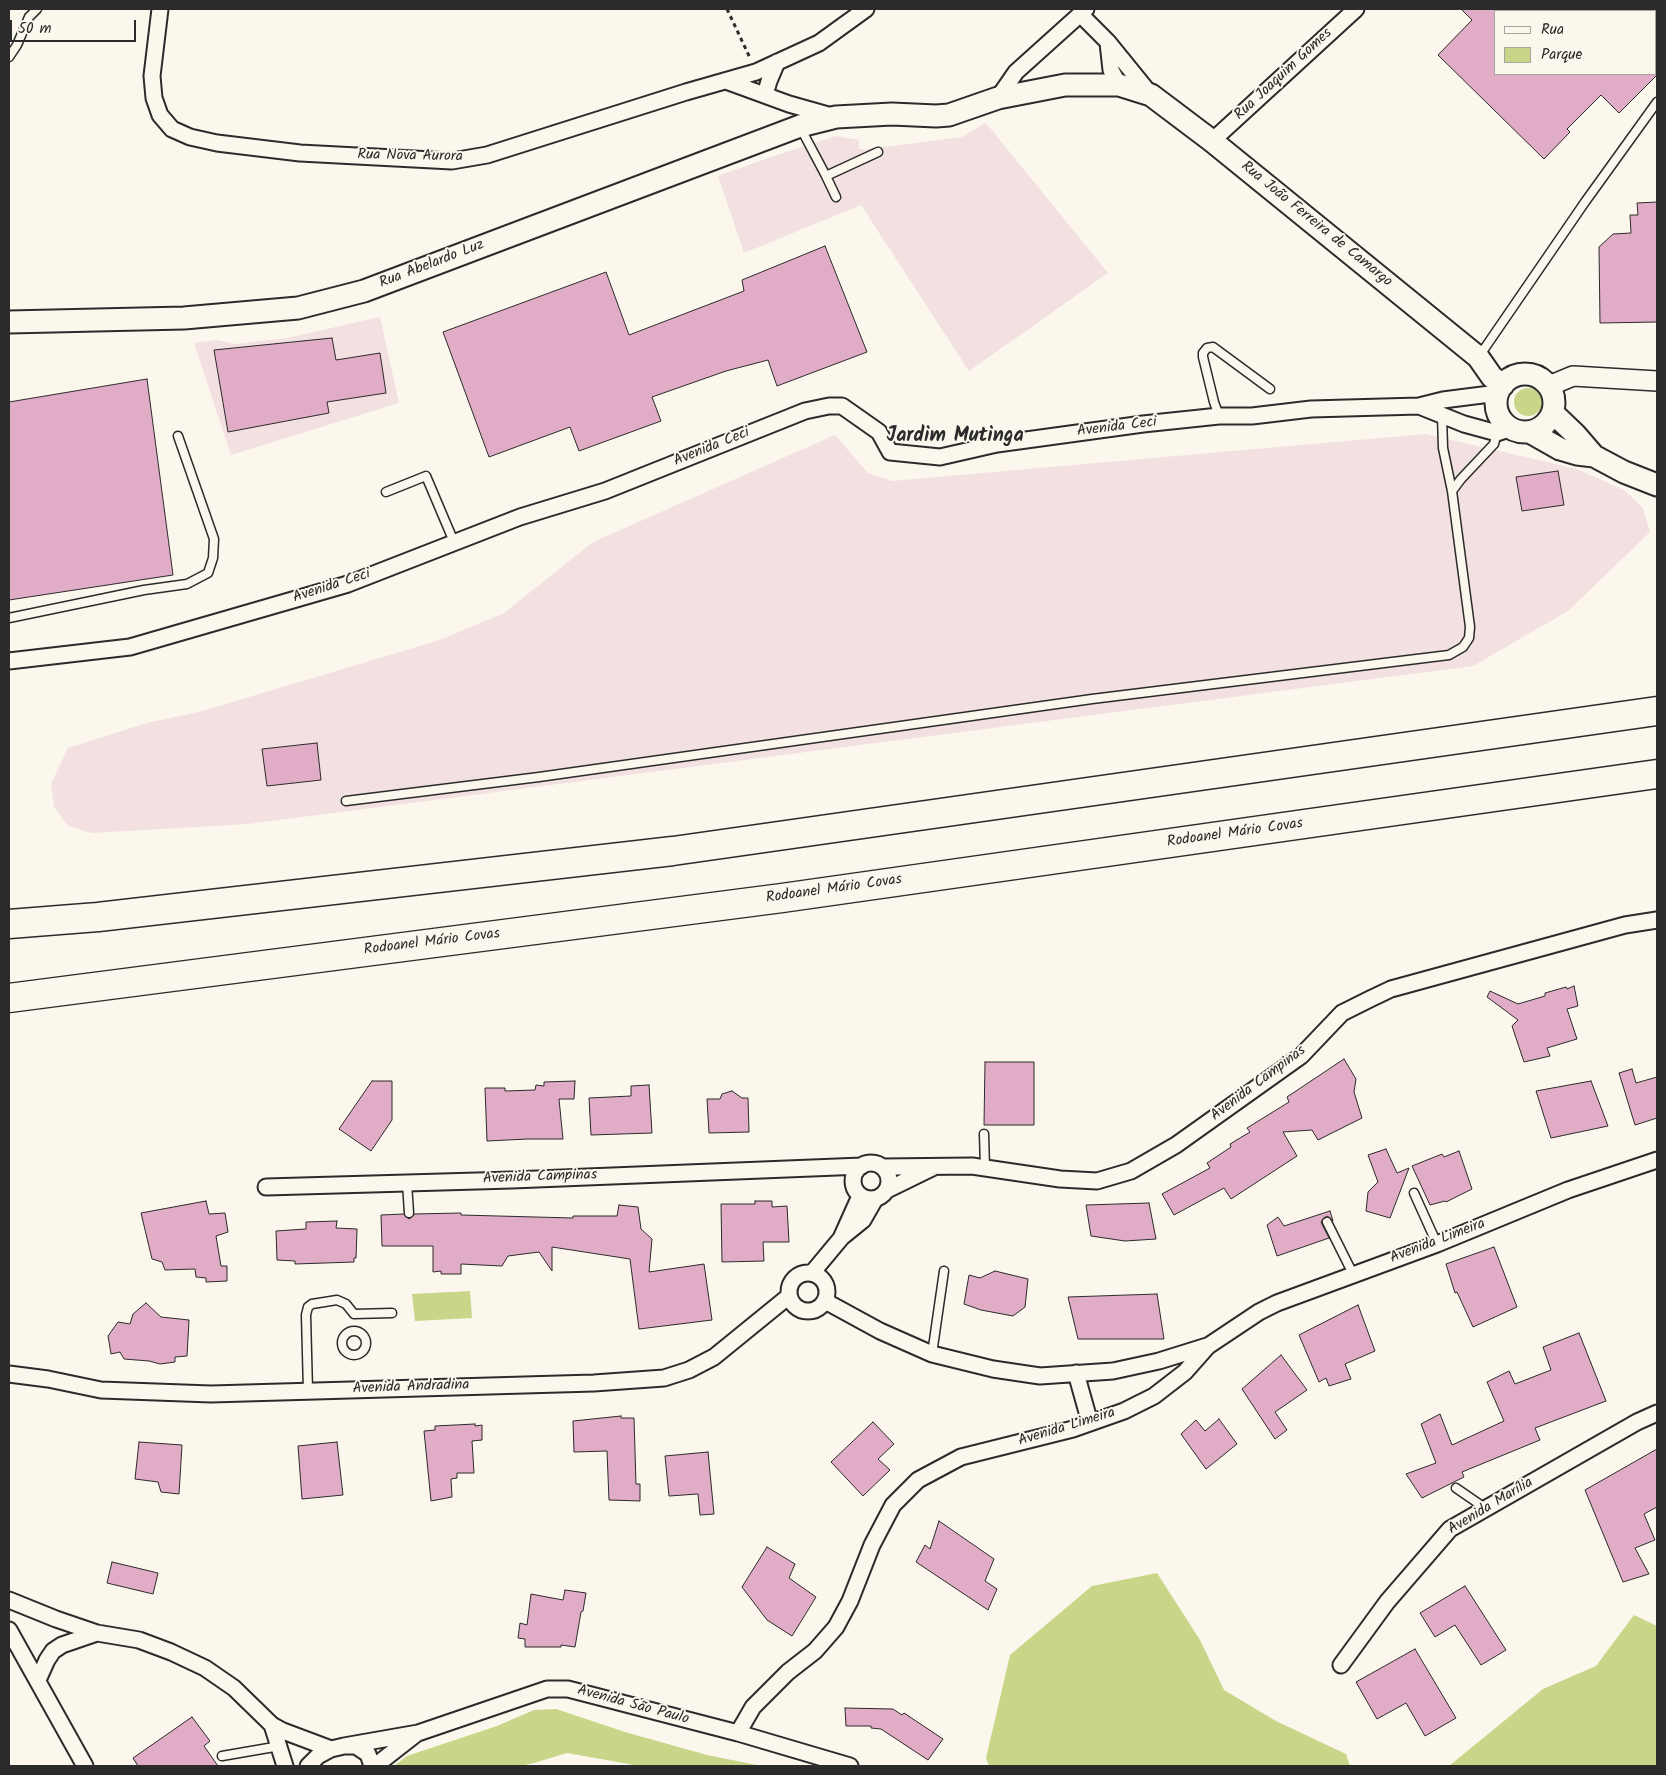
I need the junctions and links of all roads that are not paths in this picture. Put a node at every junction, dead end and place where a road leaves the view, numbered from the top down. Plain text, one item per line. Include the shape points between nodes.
1 (37, 9) edge
2 (160, 9) edge
3 (866, 9) edge
4 (1356, 9) edge
5 (1083, 12) edge
6 (1108, 42) junction
7 (9, 57) edge
8 (777, 62) junction
9 (726, 81) junction
10 (1119, 85) junction
11 (765, 95) junction
12 (1151, 95) junction
13 (998, 98) junction
14 (1657, 102) edge
15 (836, 117) junction
16 (800, 126) junction
17 (1212, 141) junction
18 (878, 152) dead end
19 (826, 176) junction
20 (836, 197) dead end
21 (9, 322) edge
22 (1478, 357) junction
23 (1657, 381) edge
24 (1506, 384) junction
25 (1549, 386) junction
26 (1270, 389) dead end
27 (1443, 407) junction
28 (1553, 413) junction
29 (1219, 416) junction
30 (1513, 431) junction
31 (178, 436) dead end
32 (1594, 456) junction
33 (1657, 485) edge
34 (1452, 491) junction
35 (386, 492) dead end
36 (454, 542) junction
37 (9, 618) edge
38 (9, 661) edge
39 (1657, 711) edge
40 (1657, 774) edge
41 (346, 801) dead end
42 (1657, 920) edge
43 (9, 924) edge
44 (9, 998) edge
45 (984, 1134) dead end
46 (1657, 1160) edge
47 (938, 1165) junction
48 (862, 1166) junction
49 (882, 1166) junction
50 (813, 1168) junction
51 (985, 1168) junction
52 (853, 1180) junction
53 (407, 1183) junction
54 (266, 1187) dead end
55 (1414, 1193) dead end
56 (874, 1195) junction
57 (409, 1213) dead end
58 (1327, 1222) dead end
59 (1437, 1244) junction
60 (944, 1271) dead end
61 (812, 1273) junction
62 (1353, 1274) junction
63 (789, 1296) junction
64 (825, 1301) junction
65 (392, 1313) dead end
66 (354, 1314) junction
67 (355, 1331) dead end
68 (1208, 1346) junction
69 (932, 1354) junction
70 (9, 1374) edge
71 (1076, 1374) junction
72 (308, 1391) junction
73 (1657, 1413) edge
74 (1090, 1423) junction
75 (1456, 1488) dead end
76 (1485, 1508) junction
77 (9, 1600) edge
78 (9, 1630) edge
79 (97, 1633) junction
80 (1341, 1665) dead end
81 (38, 1680) junction
82 (272, 1725) junction
83 (418, 1733) junction
84 (738, 1733) junction
85 (280, 1746) junction
86 (338, 1747) junction
87 (222, 1756) dead end
88 (85, 1766) edge
89 (285, 1766) edge
90 (308, 1766) edge
91 (373, 1766) edge
92 (850, 1766) edge

1 - 7 lane via 29,17
2 - 9 street, Rua Nova Aurora via 152,76 154,98 160,114 172,129 217,143 300,152 452,161 487,155
3 - 8 street, Rua Nova Aurora via 818,43
4 - 17 street, Rua Joaquim Gomes
5 - 6 street, Rua João Ferreira de Camargo
5 - 13 street via 1016,72
6 - 10 street via 1112,70
6 - 12 street, Rua João Ferreira de Camargo
8 - 9 street, Rua Nova Aurora
8 - 11 street
9 - 11 street, Rua Abelardo Luz
10 - 12 main road, Rua João Ferreira de Camargo
10 - 13 main road, Rua João Ferreira de Camargo via 1065,84
11 - 15 street, Rua Abelardo Luz
12 - 17 main road, Rua João Ferreira de Camargo
13 - 15 main road, Rua Abelardo Luz via 967,110 936,116
14 - 22 lane
15 - 16 main road, Rua Abelardo Luz
16 - 19 lane
16 - 21 main road, Rua Abelardo Luz via 364,291 298,308 184,318
17 - 22 main road, Rua João Ferreira de Camargo
18 - 19 lane
19 - 20 lane
22 - 24 main road, Rua João Ferreira de Camargo via 1492,377
23 - 25 street via 1573,376
24 - 25 main road via 1525,374 1538,377
24 - 27 street, Avenida Ceci via 1484,396
24 - 30 main road via 1496,401 1497,409
25 - 28 main road via 1554,399
26 - 29 lane via 1213,347 1207,348 1203,357
27 - 29 street, Avenida Ceci
27 - 30 street, Avenida Ceci via 1464,424
27 - 34 lane via 1443,448
28 - 30 main road via 1544,426
28 - 32 main road, Avenida Ceci
29 - 36 street, Avenida Ceci via 997,444 940,457 890,452 879,432 842,406 829,406 805,411 605,491 520,517
30 - 32 main road, Avenida Ceci via 1560,449
30 - 34 lane via 1494,444
31 - 37 lane via 214,539 208,574 187,584
32 - 33 main road, Avenida Ceci
34 - 41 lane via 1470,627 1469,638 1463,647 1449,655 1092,699
35 - 36 lane via 426,476
36 - 38 street, Avenida Ceci via 348,584 130,647
39 - 43 highway via 693,849 98,917
40 - 44 highway, Rodoanel Mário Covas via 773,899
42 - 51 street, Avenida Campinas via 1625,925 1392,989 1370,999 1342,1013 1301,1056 1176,1144 1131,1171 1097,1181
45 - 51 lane
46 - 59 street, Avenida Limeira via 1568,1190
47 - 49 street, Avenida Campinas
47 - 51 street, Avenida Campinas
47 - 56 street, Avenida Campinas
48 - 49 street via 872,1163
48 - 50 street, Avenida Campinas
48 - 52 street
49 - 56 street via 890,1182
50 - 52 street, Avenida Campinas
50 - 53 street, Avenida Campinas
52 - 56 street via 855,1189
53 - 54 street, Avenida Campinas
53 - 57 lane
55 - 59 lane
56 - 61 street via 863,1220 842,1237
58 - 62 lane
59 - 62 street, Avenida Limeira
60 - 69 lane
61 - 63 street via 802,1273 794,1278
61 - 64 street via 825,1284
62 - 68 street, Avenida Limeira via 1259,1312
63 - 64 street via 801,1310 819,1308
63 - 72 street, Avenida Andradina via 714,1357 664,1378
64 - 69 street
65 - 66 lane
66 - 67 lane
66 - 72 lane via 346,1304 337,1300 308,1307
68 - 71 street via 1113,1371
68 - 74 street, Avenida Limeira via 1185,1372 1154,1396
69 - 71 street via 993,1369 1040,1376
70 - 72 street, Avenida Andradina via 101,1390 211,1394
71 - 74 street
73 - 76 street, Avenida Marília
74 - 84 street, Avenida Limeira via 961,1458 918,1480 893,1505 836,1627 753,1707
75 - 76 lane
76 - 80 street, Avenida Marília via 1450,1529 1387,1602
77 - 79 street
78 - 81 street
79 - 81 street via 53,1651
79 - 82 street via 139,1640 205,1668 234,1688
81 - 88 street
82 - 85 street
82 - 86 street via 282,1731
83 - 84 street, Avenida São Paulo via 547,1689 568,1689
83 - 86 street, Avenida São Paulo
83 - 91 street, Avenida São Paulo
84 - 92 street, Avenida São Paulo
85 - 87 lane
85 - 89 street
86 - 90 street via 318,1756
86 - 91 street via 356,1746 368,1754

